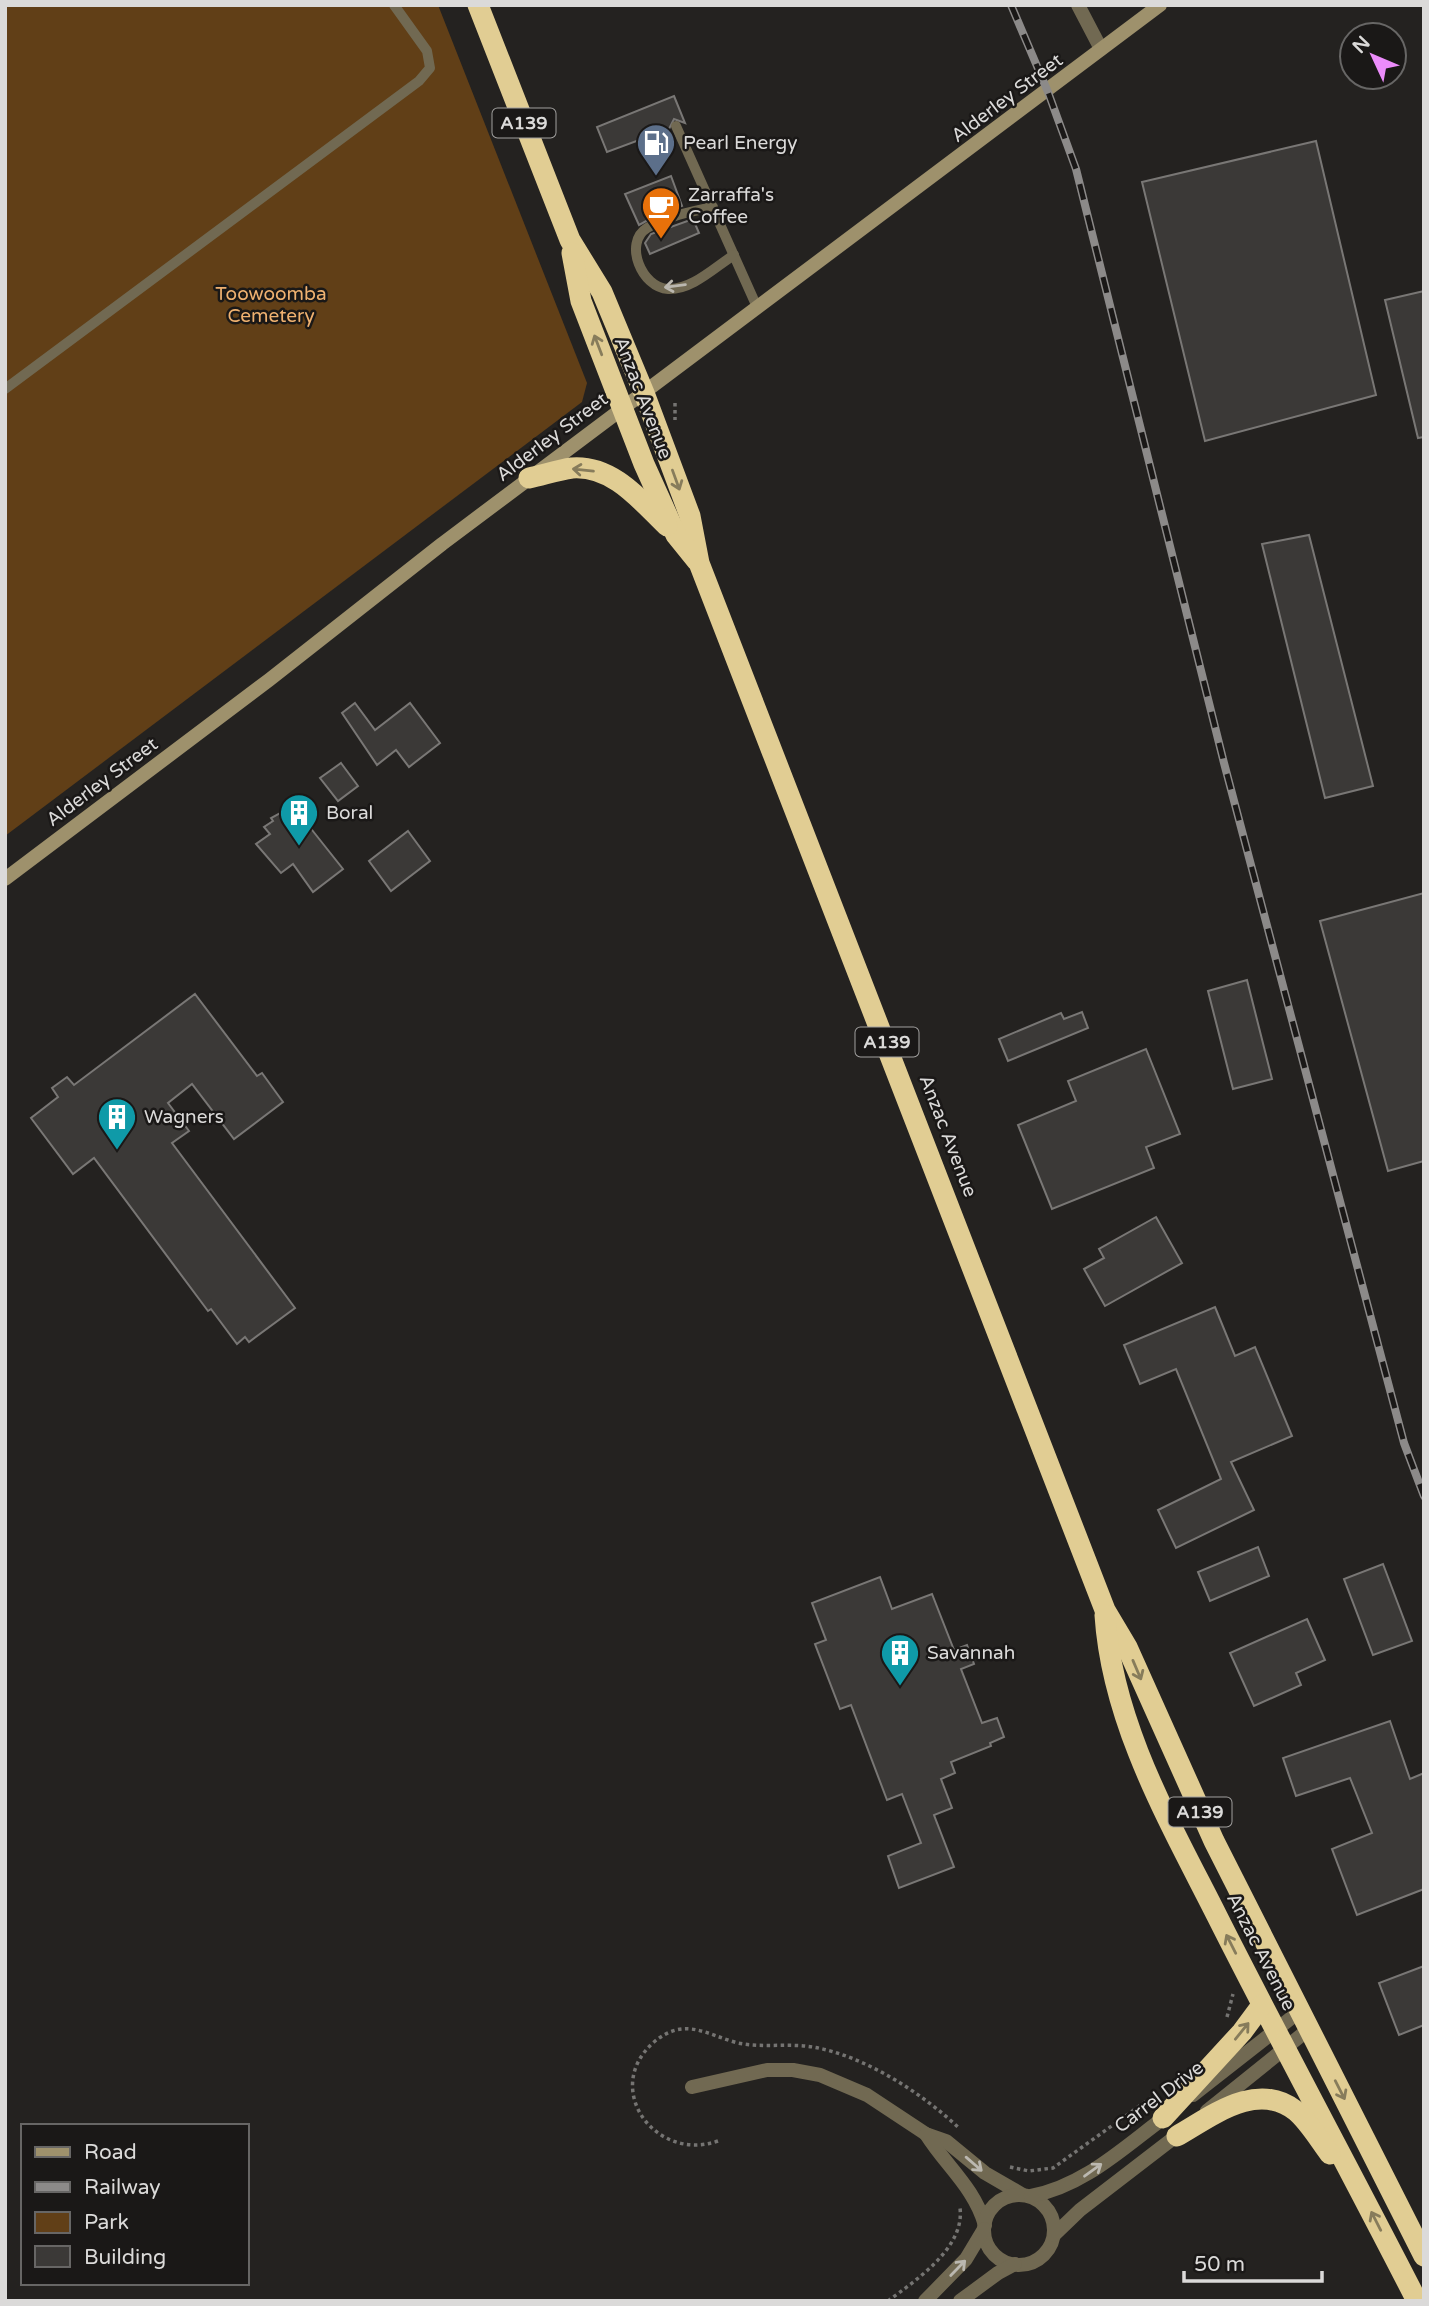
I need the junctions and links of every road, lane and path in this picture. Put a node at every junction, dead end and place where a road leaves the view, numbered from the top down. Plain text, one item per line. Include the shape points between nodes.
1 (394, 5) edge
2 (478, 5) edge
3 (1078, 5) edge
4 (1160, 5) edge
5 (1101, 49) junction
6 (676, 126) dead end
7 (713, 206) junction
8 (570, 240) junction
9 (734, 254) junction
10 (757, 307) junction
11 (5, 389) edge
12 (644, 393) junction
13 (675, 403) dead end
14 (623, 408) junction
15 (671, 423) dead end
16 (529, 478) junction
17 (676, 535) junction
18 (699, 563) junction
19 (5, 879) edge
20 (1105, 1610) junction
21 (1230, 1985) dead end
22 (1262, 2005) junction
23 (1305, 2020) junction
24 (1226, 2022) dead end
25 (1281, 2039) junction
26 (1168, 2082) dead end
27 (692, 2087) dead end
28 (1163, 2118) junction
29 (962, 2132) dead end
30 (926, 2134) junction
31 (1177, 2136) junction
32 (718, 2141) dead end
33 (1001, 2163) dead end
34 (1358, 2184) junction
35 (1027, 2195) junction
36 (959, 2204) dead end
37 (984, 2227) junction
38 (1054, 2235) junction
39 (1424, 2256) edge
40 (1014, 2264) junction
41 (888, 2301) edge
42 (925, 2301) edge
43 (960, 2301) edge
44 (1417, 2301) edge

1 - 11 lane via 427,51 430,68 419,81
2 - 8 highway, Anzac Avenue / A139
3 - 5 street
4 - 5 street, Alderley Street
5 - 10 street, Alderley Street
6 - 7 lane
7 - 9 lane
9 -> 7 lane via 691,284 669,289 656,286 640,266 635,246 646,229
8 - 12 highway, Anzac Avenue / A139 via 603,292
14 -> 8 highway, Anzac Avenue / A139 via 581,301
9 - 10 lane
10 - 12 street, Alderley Street
12 - 14 street, Alderley Street
12 -> 18 highway, Anzac Avenue / A139 via 690,516
13 - 15 path
14 - 16 street, Alderley Street
14 - 17 highway, Anzac Avenue / A139
17 -> 16 highway via 627,487 608,475 573,468
16 - 19 street, Alderley Street
17 - 18 highway, Anzac Avenue / A139
18 - 20 highway, Anzac Avenue / A139
22 -> 20 highway, Anzac Avenue / A139 via 1132,1736 1108,1655
20 -> 23 highway, Anzac Avenue / A139 via 1127,1647 1213,1841
21 - 24 path via 1233,1995
22 - 25 highway, Anzac Avenue / A139
28 -> 22 highway
23 - 25 street, Carrel Drive
23 -> 39 highway, Anzac Avenue / A139
25 - 28 street, Carrel Drive
25 - 31 street, Carrel Drive
25 - 34 highway, Anzac Avenue / A139
26 - 33 path via 1053,2168 1029,2171
27 - 30 street via 767,2070 793,2070 867,2095
35 -> 28 street, Carrel Drive via 1056,2191 1076,2182
29 - 32 path via 901,2086 832,2052 776,2043 738,2043 706,2029 669,2033 653,2043 633,2078 640,2114 671,2142 690,2146
30 -> 35 street via 946,2141 985,2173
30 - 37 street via 970,2189
31 - 34 highway via 1234,2104 1252,2099 1279,2101 1297,2112
31 - 38 street, Carrel Drive
44 -> 34 highway, Anzac Avenue / A139
35 - 37 street via 998,2202
35 - 38 street via 1049,2211
36 - 41 path via 960,2223 947,2250
37 - 40 street via 992,2252
42 -> 37 street via 966,2259
38 - 40 street via 1040,2258
40 - 43 street

